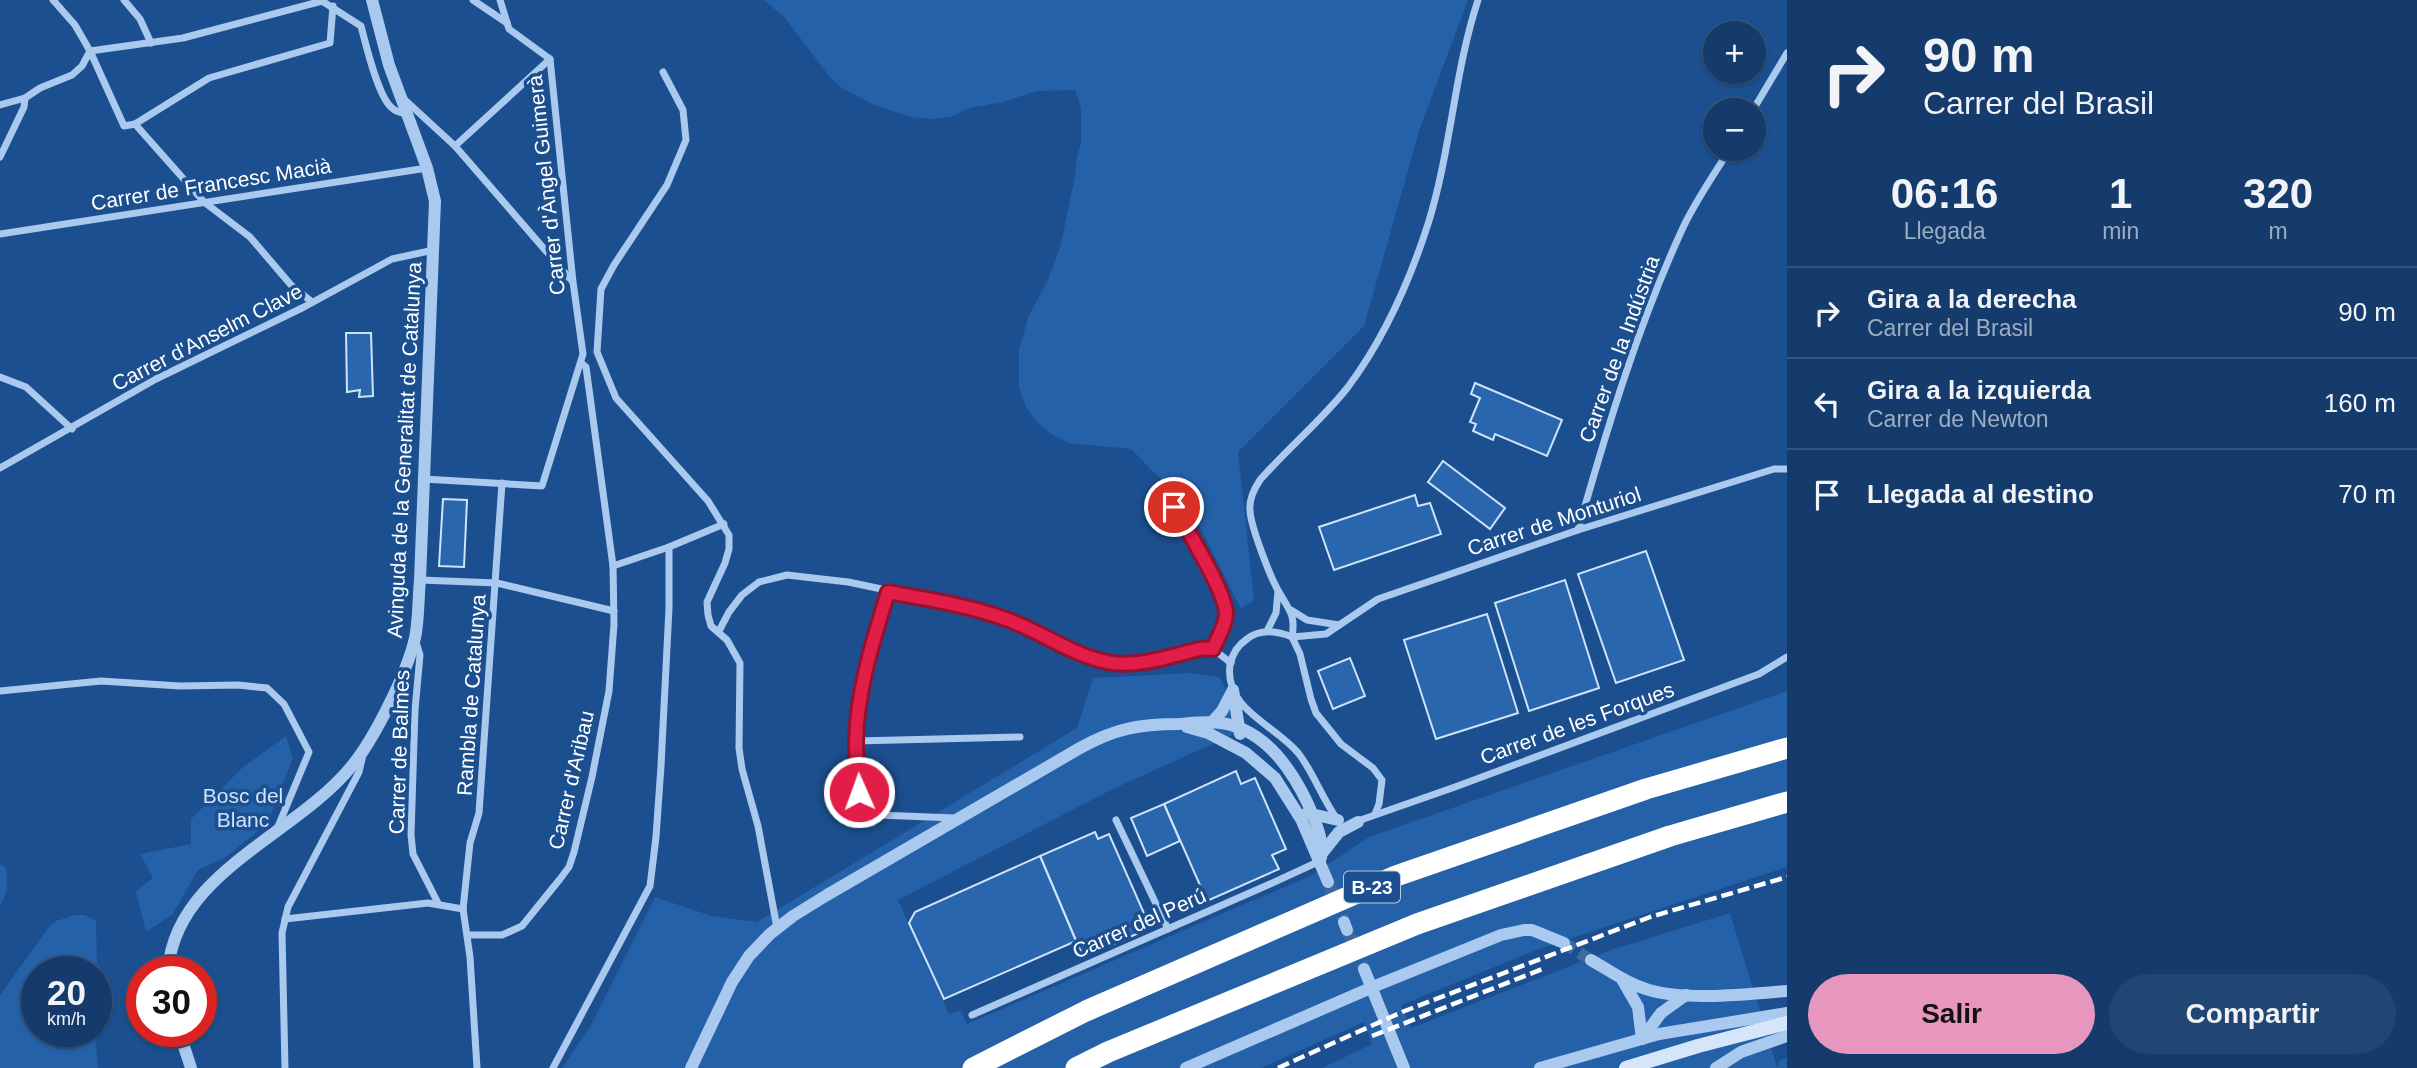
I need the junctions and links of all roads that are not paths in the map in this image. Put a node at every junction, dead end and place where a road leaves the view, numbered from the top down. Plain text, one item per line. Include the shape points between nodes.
1 (53, 0) edge
2 (124, 0) edge
3 (372, 0) edge
4 (473, 0) edge
5 (500, 0) edge
6 (1478, 0) edge
7 (333, 6) junction
8 (508, 23) junction
9 (151, 43) junction
10 (90, 51) junction
11 (1787, 52) edge
12 (550, 59) junction
13 (663, 72) dead end
14 (400, 95) junction
15 (25, 98) junction
16 (1760, 98) edge
17 (0, 105) edge
18 (407, 114) junction
19 (135, 124) junction
20 (455, 146) junction
21 (0, 157) edge
22 (1723, 161) edge
23 (427, 168) junction
24 (204, 202) junction
25 (0, 234) edge
26 (434, 250) junction
27 (572, 282) junction
28 (312, 302) junction
29 (597, 352) junction
30 (583, 354) junction
31 (581, 363) junction
32 (0, 377) edge
33 (72, 429) junction
34 (0, 468) edge
35 (1787, 468) edge
36 (423, 479) junction
37 (502, 483) junction
38 (1164, 490) dead end
39 (724, 524) junction
40 (1578, 530) junction
41 (669, 547) junction
42 (613, 566) junction
43 (419, 580) junction
44 (497, 583) junction
45 (1278, 591) junction
46 (888, 592) junction
47 (1291, 610) junction
48 (614, 611) junction
49 (1339, 625) junction
50 (719, 631) junction
51 (1267, 631) junction
52 (1292, 637) junction
53 (415, 639) junction
54 (1213, 649) junction
55 (1787, 657) edge
56 (1231, 663) junction
57 (1233, 690) junction
58 (0, 691) edge
59 (1177, 723) junction
60 (1211, 723) junction
61 (1239, 729) junction
62 (1020, 737) dead end
63 (856, 741) junction
64 (365, 748) junction
65 (1787, 748) edge
66 (1246, 753) junction
67 (1275, 778) junction
68 (1787, 802) edge
69 (1376, 814) junction
70 (1313, 816) junction
71 (959, 818) junction
72 (1116, 820) dead end
73 (1338, 820) junction
74 (1358, 822) junction
75 (276, 833) junction
76 (1321, 856) junction
77 (1328, 882) tunnel mouth
78 (438, 904) junction
79 (463, 909) junction
80 (285, 919) junction
81 (777, 928) junction
82 (1168, 929) junction
83 (468, 935) junction
84 (1564, 943) tunnel mouth
85 (171, 956) edge
86 (1591, 960) tunnel mouth
87 (1364, 969) tunnel mouth
88 (1622, 979) junction
89 (1371, 988) junction
90 (1787, 991) edge
91 (1686, 995) junction
92 (1787, 1013) edge
93 (972, 1015) dead end
94 (1787, 1023) edge
95 (1787, 1036) edge
96 (1642, 1039) junction
97 (184, 1047) edge
98 (191, 1068) edge
99 (285, 1068) edge
100 (477, 1068) edge
101 (553, 1068) edge
102 (691, 1068) edge
103 (973, 1068) edge
104 (1076, 1068) edge
105 (1186, 1068) edge
106 (1404, 1068) edge
107 (1540, 1068) edge
108 (1626, 1068) edge
109 (1716, 1068) edge

1 - 10 street
2 - 9 street
3 - 14 street, Avinguda de la Generalitat de Catalunya
4 - 8 street, Carrer d'Àngel Guimerà
5 - 8 street
6 - 45 street via 1428,223 1401,292 1347,387 1254,489 1251,520
7 - 9 street via 322,1
7 - 18 street via 361,26 386,102
7 - 19 street via 330,43 208,78
8 - 12 street, Carrer d'Àngel Guimerà via 509,29
9 - 10 street
10 - 15 street via 72,75
10 - 19 street via 124,126
11 - 16 street
12 - 20 street
12 - 27 street, Carrer d'Àngel Guimerà
13 - 29 street via 683,110 686,140 667,185 601,289
14 - 18 street, Avinguda de la Generalitat de Catalunya
14 - 20 street
15 - 17 street
15 - 21 street
18 - 23 street, Avinguda de la Generalitat de Catalunya
19 - 24 street
20 - 27 street
22 - 40 street, Carrer de la Indústria via 1682,229 1645,315
23 - 24 street, Carrer de Francesc Macià
23 - 26 street, Avinguda de la Generalitat de Catalunya via 435,201
24 - 25 street, Carrer de Francesc Macià
24 - 28 street via 250,237
26 - 28 street, Carrer d'Anselm Clave via 392,259
26 - 36 street, Avinguda de la Generalitat de Catalunya
27 - 30 street, Carrer d'Àngel Guimerà
28 - 33 street, Carrer d'Anselm Clave via 156,379
29 - 30 street
29 - 39 street via 616,398
30 - 31 street, Carrer d'Àngel Guimerà
31 - 37 street, Carrer d'Àngel Guimerà via 542,486
31 - 42 street, Carrer d'Aribau via 586,367
32 - 33 street via 26,387
33 - 34 street, Carrer d'Anselm Clave
35 - 40 street, Carrer de Monturiol
36 - 37 street
36 - 43 street, Avinguda de la Generalitat de Catalunya
37 - 44 street, Rambla de Catalunya
38 - 54 street via 1224,604 1226,613
39 - 41 street
39 - 50 street via 729,549 707,602 711,626
40 - 49 street, Carrer de Monturiol via 1378,599
41 - 42 street
41 - 101 street via 661,766 650,886
42 - 48 street, Carrer d'Aribau
43 - 44 street
43 - 53 street, Avinguda de la Generalitat de Catalunya
44 - 48 street
44 - 79 street, Rambla de Catalunya via 480,813 470,843
45 - 47 street
45 - 51 street via 1276,613
46 - 50 street via 848,582 786,575 772,578 742,595
46 - 54 street via 1002,617 1109,663 1133,664 1202,647
46 - 63 street via 870,650
47 - 49 street via 1307,620
47 - 52 street
48 - 83 street, Carrer d'Aribau via 605,715 569,867 522,926 502,935
49 - 52 street, Carrer de Monturiol via 1326,635
50 - 81 street via 742,669 739,748
51 - 52 street
51 - 56 street via 1245,640
52 - 69 street via 1316,713 1341,744 1382,780
53 - 64 street, Avinguda de la Generalitat de Catalunya
53 - 78 street, Carrer de Balmes via 421,655 411,835 413,854
54 - 56 street
55 - 69 street, Carrer de les Forques via 1759,674
56 - 57 street
57 - 60 street
57 - 61 street
57 - 73 street via 1248,712 1298,754
58 - 75 street via 101,681 267,688 284,704 309,752
59 - 60 street
59 - 66 street
59 - 71 street via 1139,725 1100,737
60 - 61 street
61 - 66 street
61 - 70 street via 1278,756
62 - 63 street
63 - 71 street via 864,807 878,815
64 - 75 street, Avinguda de la Generalitat de Catalunya via 338,781
64 - 80 street via 359,772
65 - 103 highway, B-23 via 1646,789 1396,876 1086,1011
66 - 67 street
67 - 70 street via 1283,780 1305,812
67 - 76 street
68 - 104 highway, B-23 via 1670,836 1417,924
69 - 74 street, Carrer de les Forques
70 - 73 street
70 - 76 street
71 - 81 street
72 - 82 street
73 - 74 street, Carrer de les Forques
74 - 76 street via 1339,832
75 - 85 street, Avinguda de la Generalitat de Catalunya via 210,883 194,901 174,937
76 - 77 street
76 - 82 street, Carrer del Perú
78 - 79 street
78 - 80 street
79 - 83 street
80 - 99 street
81 - 102 street via 740,968
82 - 93 street, Carrer del Perú
83 - 100 street
84 - 89 street via 1532,930 1517,931
86 - 88 street
87 - 89 street
88 - 91 street via 1652,991
88 - 96 street via 1638,1007
89 - 105 street
89 - 106 street
90 - 91 street
91 - 96 street via 1661,1013
92 - 96 street
94 - 108 main road
95 - 109 street via 1741,1052
96 - 107 street
97 - 98 street

